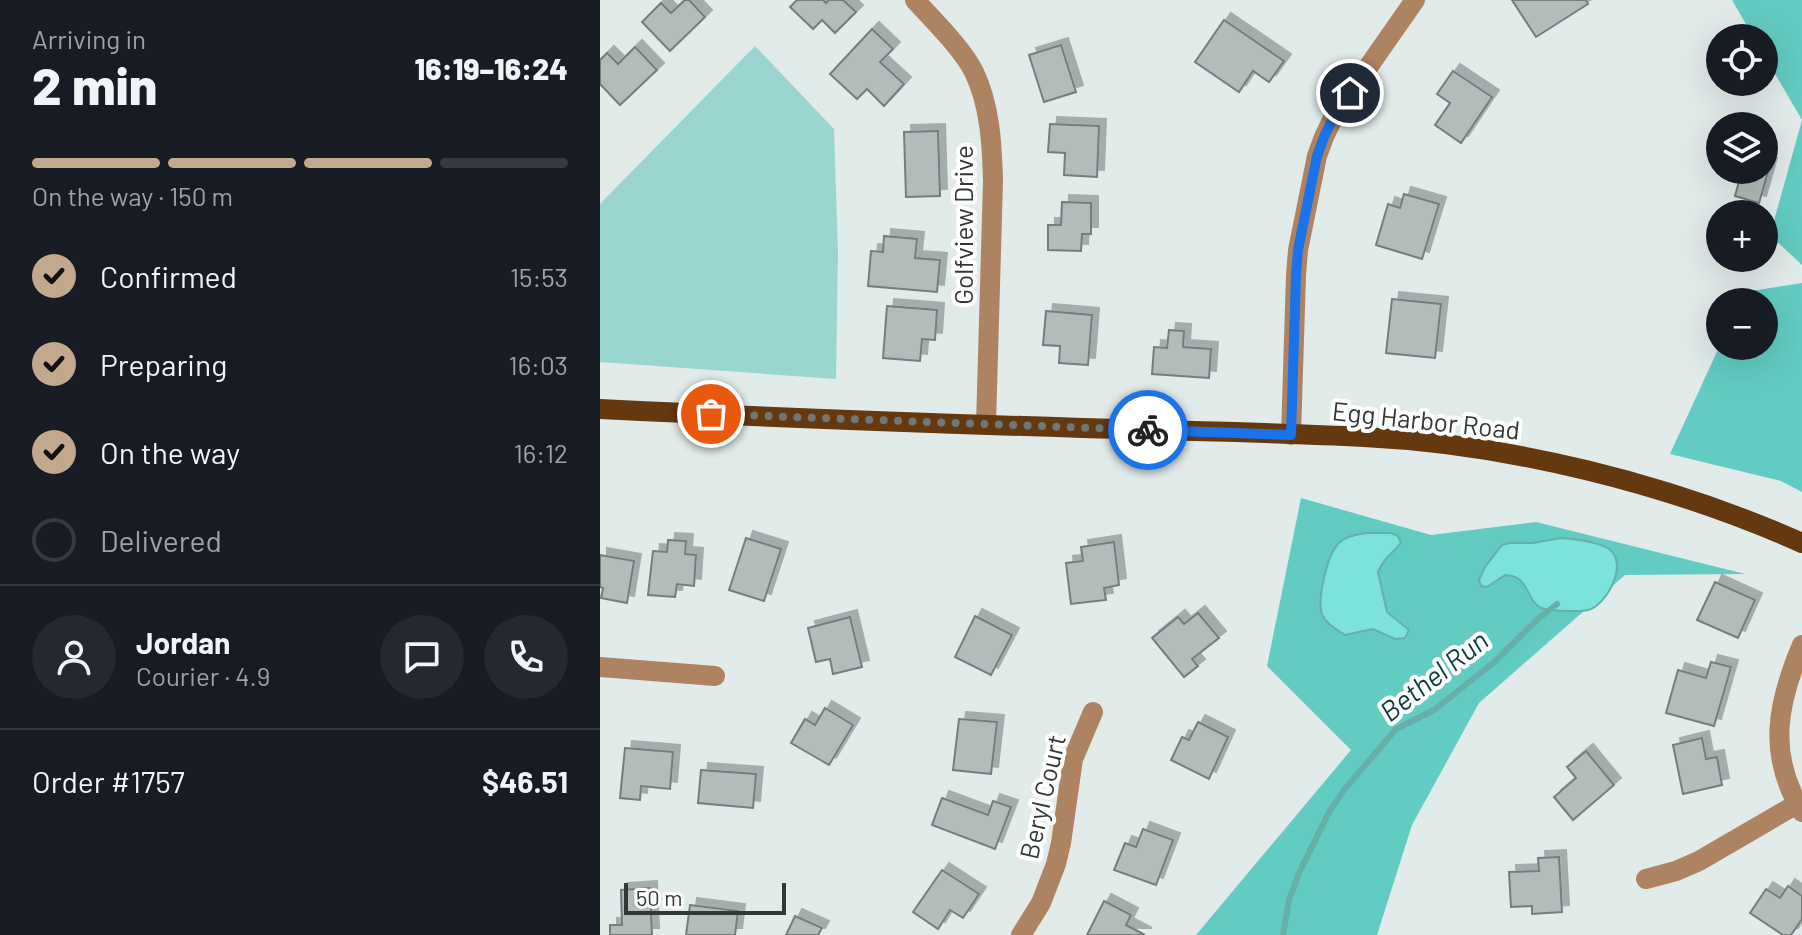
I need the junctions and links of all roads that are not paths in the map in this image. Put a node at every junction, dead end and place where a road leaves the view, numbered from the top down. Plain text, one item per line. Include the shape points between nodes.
1 (915, 0) edge
2 (1415, 0) edge
3 (600, 409) edge
4 (986, 425) junction
5 (1291, 435) junction
6 (1802, 543) edge
7 (1802, 645) edge
8 (600, 667) edge
9 (715, 676) dead end
10 (1093, 712) dead end
11 (1800, 808) edge
12 (1646, 879) dead end
13 (1021, 935) edge

1 - 4 street, Golfview Drive via 973,70 985,102 993,181
2 - 5 street via 1334,116 1317,156 1298,250
3 - 4 main road, Egg Harbor Road
4 - 5 main road, Egg Harbor Road
5 - 6 main road, Egg Harbor Road via 1418,442 1535,459 1653,489
7 - 11 street via 1781,706 1778,734 1788,784
8 - 9 street
10 - 13 street, Beryl Court via 1073,759 1056,864
11 - 12 street via 1699,861

